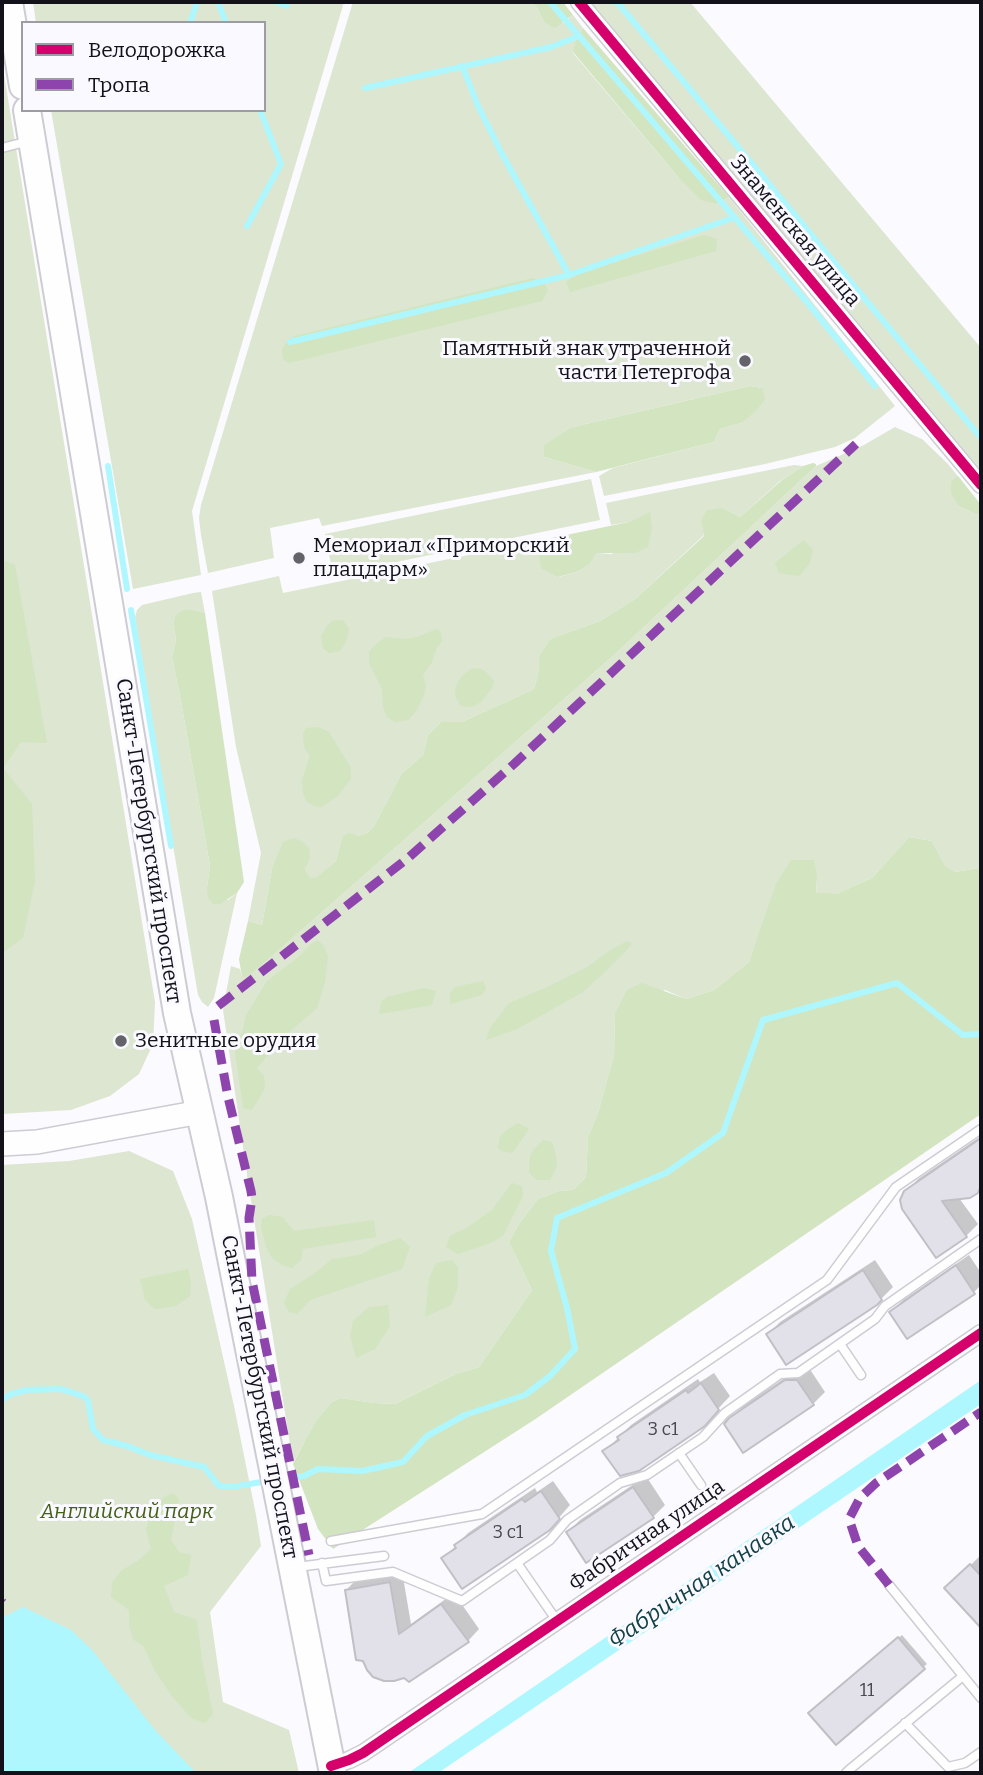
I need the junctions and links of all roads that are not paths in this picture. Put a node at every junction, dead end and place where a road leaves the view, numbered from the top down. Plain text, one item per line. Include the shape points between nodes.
1 (9, 2) edge
2 (579, 2) edge
3 (21, 74) edge
4 (27, 112) edge
5 (32, 141) junction
6 (2, 148) edge
7 (981, 485) edge
8 (201, 1112) junction
9 (981, 1129) edge
10 (2, 1144) edge
11 (981, 1240) edge
12 (981, 1333) edge
13 (840, 1343) junction
14 (861, 1375) dead end
15 (679, 1453) junction
16 (701, 1485) dead end
17 (331, 1541) dead end
18 (384, 1556) dead end
19 (322, 1563) junction
20 (517, 1563) junction
21 (293, 1567) junction
22 (888, 1586) dead end
23 (557, 1621) junction
24 (963, 1676) junction
25 (981, 1698) edge
26 (905, 1723) junction
27 (981, 1752) edge
28 (332, 1769) edge
29 (846, 1773) edge

1 - 3 main road
2 - 7 street, Знаменская улица
4 - 5 main road, Санкт-Петербургский проспект
5 - 6 lane
5 - 8 main road, Санкт-Петербургский проспект via 171,978
8 - 10 main road via 37,1142
8 - 21 main road, Санкт-Петербургский проспект
9 - 17 lane via 896,1187 827,1280 482,1514
11 - 13 lane
12 - 23 street, Фабричная улица
13 - 14 lane
13 - 15 lane via 798,1373 780,1374
15 - 16 lane
15 - 20 lane via 647,1475 620,1483
18 - 19 lane
19 - 20 lane via 326,1581 393,1572 462,1601
19 - 21 lane
20 - 23 lane
21 - 28 main road, Санкт-Петербургский проспект
22 - 24 lane
23 - 28 street, Фабричная улица via 363,1753
24 - 25 lane
24 - 26 lane
26 - 27 lane via 948,1767
26 - 29 lane

